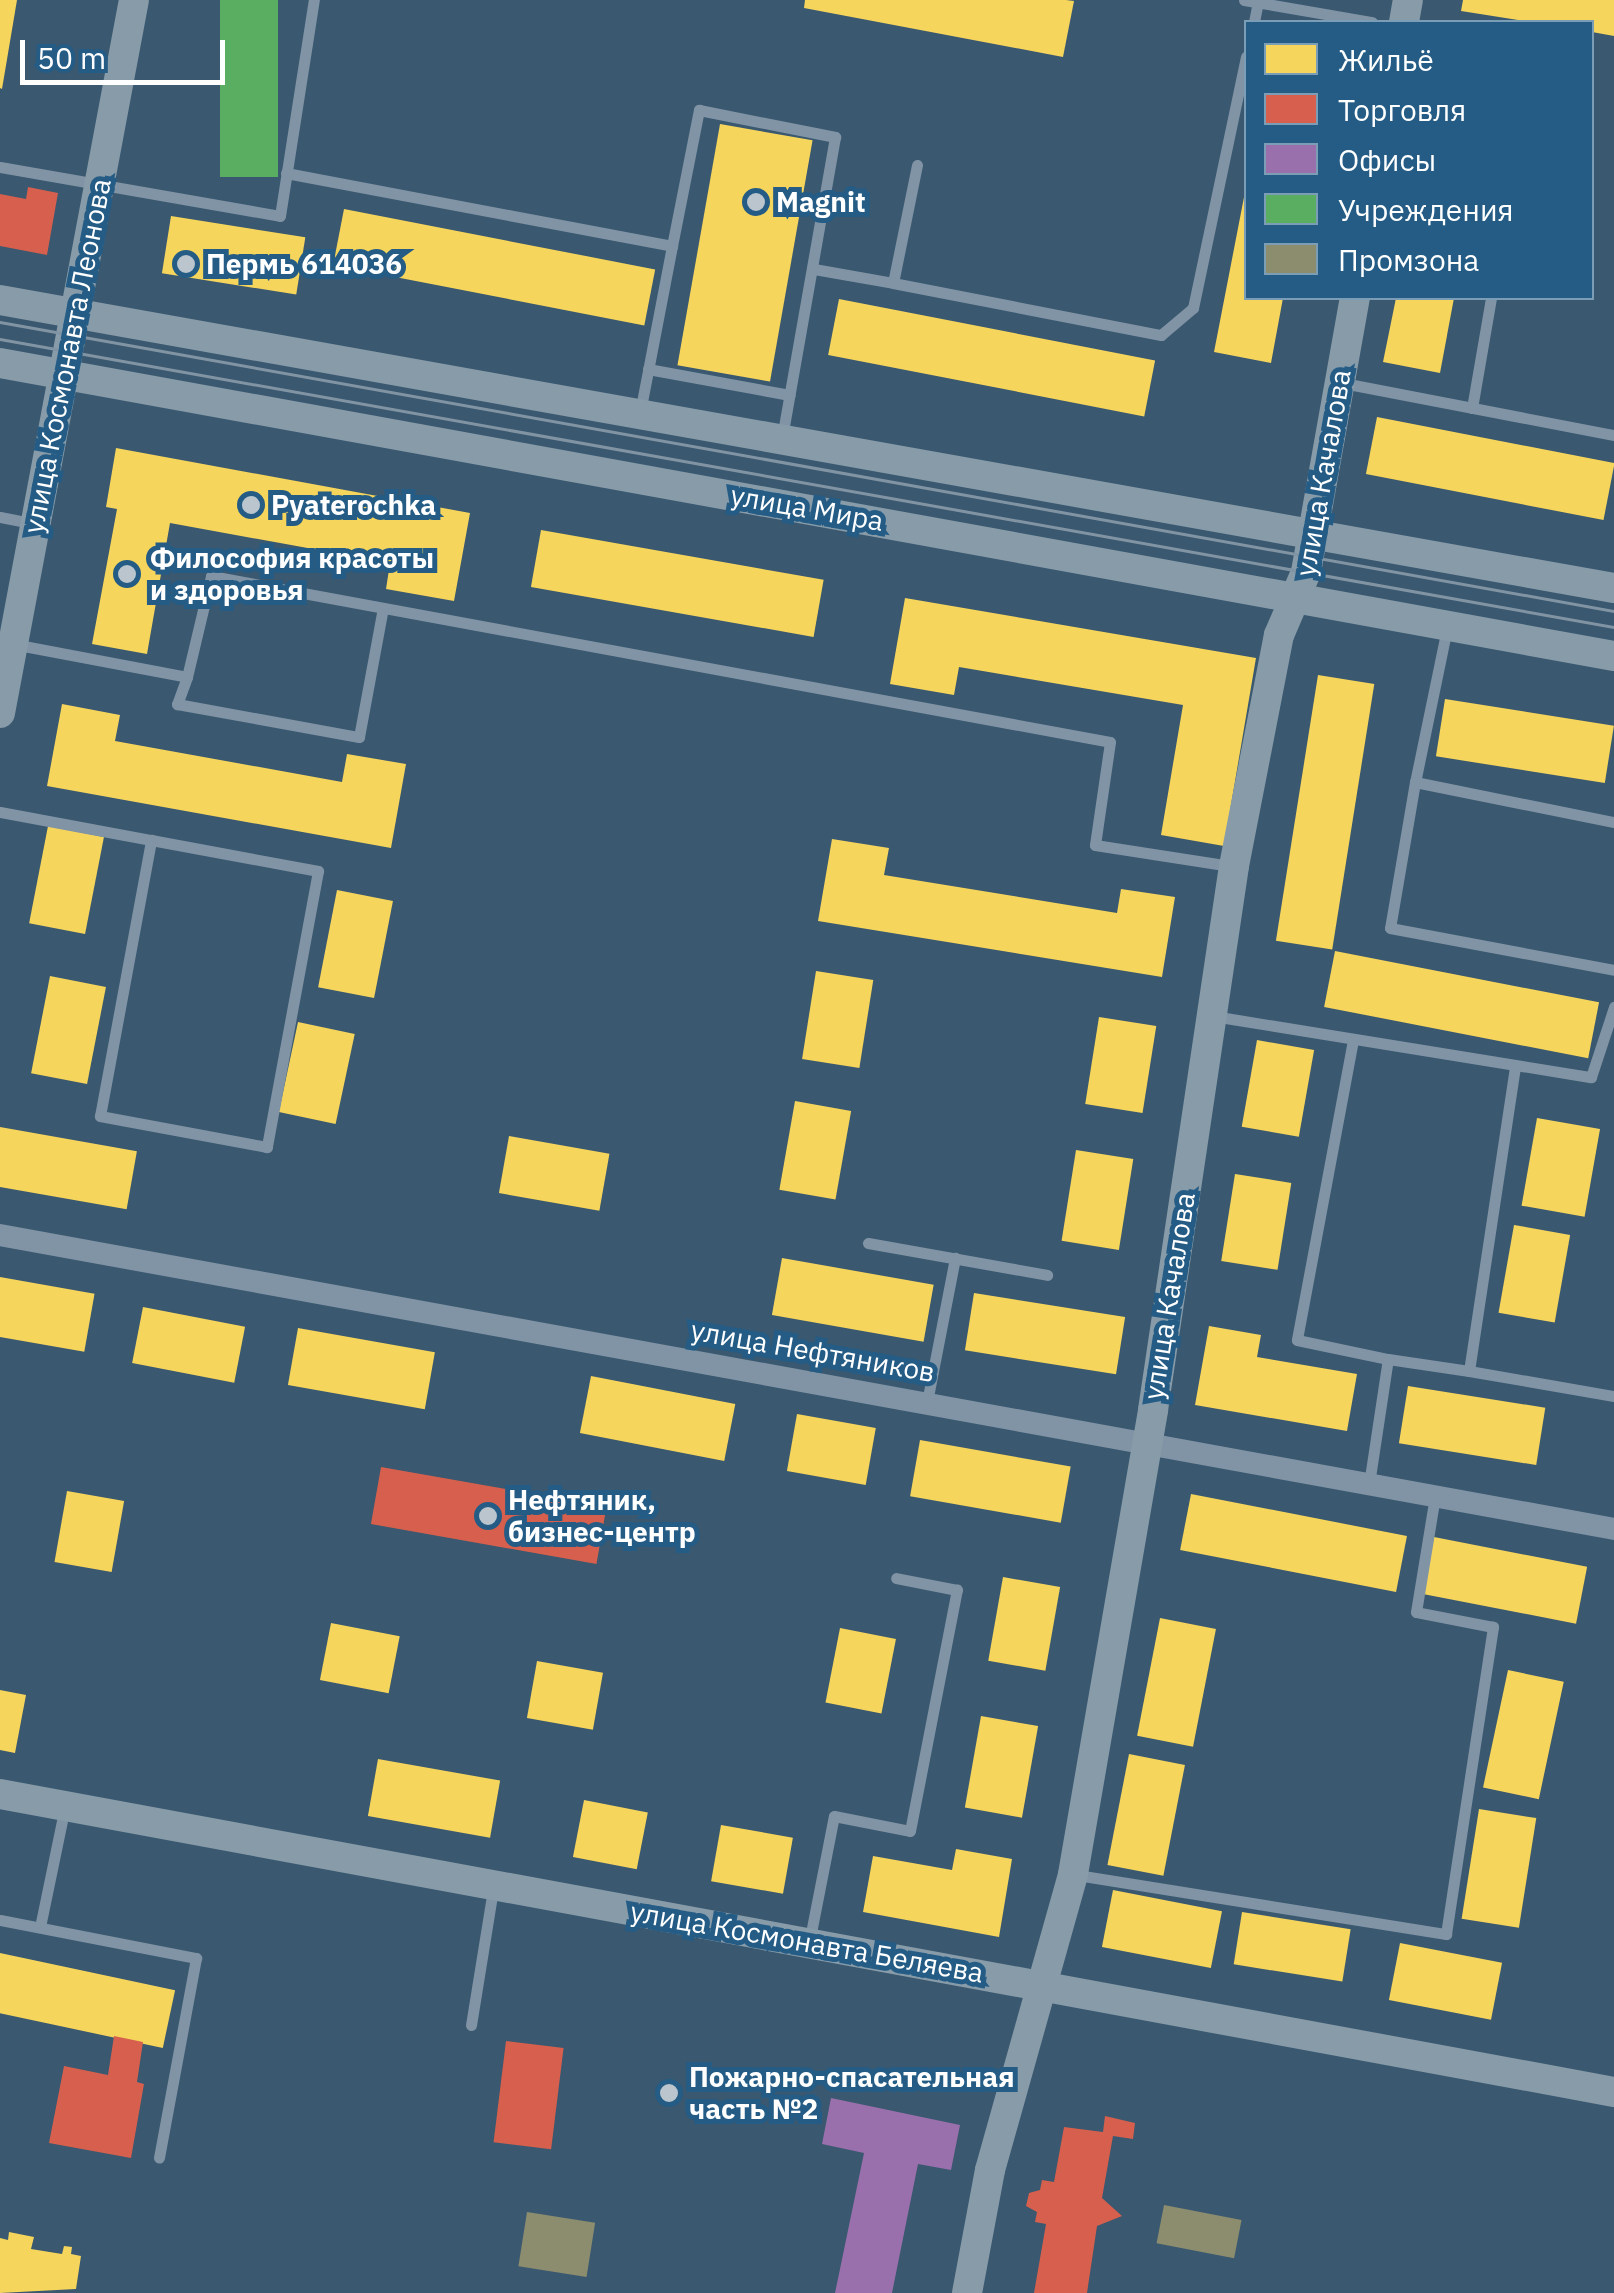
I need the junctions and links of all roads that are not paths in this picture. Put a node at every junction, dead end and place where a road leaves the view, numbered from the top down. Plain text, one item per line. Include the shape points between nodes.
1 (314, 0) edge
2 (1244, 0) edge
3 (127, 1) edge
4 (1258, 2) edge
5 (1361, 20) edge
6 (1244, 66) edge
7 (916, 165) dead end
8 (0, 167) edge
9 (286, 173) junction
10 (100, 184) junction
11 (672, 246) junction
12 (814, 268) junction
13 (893, 284) junction
14 (0, 300) edge
15 (1355, 300) edge
16 (1491, 300) edge
17 (74, 314) junction
18 (0, 364) edge
19 (648, 370) junction
20 (63, 374) junction
21 (1340, 382) junction
22 (790, 395) junction
23 (1472, 408) junction
24 (640, 414) junction
25 (1614, 435) edge
26 (781, 440) junction
27 (0, 518) edge
28 (35, 524) junction
29 (1313, 534) junction
30 (1614, 588) edge
31 (1301, 596) junction
32 (383, 608) junction
33 (1448, 627) junction
34 (13, 644) junction
35 (1614, 656) edge
36 (187, 676) junction
37 (0, 713) edge
38 (1414, 782) junction
39 (0, 812) edge
40 (1614, 822) edge
41 (151, 840) junction
42 (1234, 866) junction
43 (1614, 970) edge
44 (1614, 1007) edge
45 (1212, 1016) junction
46 (1353, 1040) junction
47 (1515, 1067) junction
48 (0, 1235) edge
49 (868, 1243) dead end
50 (954, 1258) junction
51 (1047, 1275) dead end
52 (1388, 1358) junction
53 (1469, 1371) junction
54 (1614, 1396) edge
55 (927, 1402) junction
56 (1147, 1442) junction
57 (1369, 1484) junction
58 (1435, 1496) junction
59 (1614, 1529) edge
60 (896, 1578) dead end
61 (0, 1794) edge
62 (65, 1806) junction
63 (1073, 1874) junction
64 (493, 1885) junction
65 (0, 1920) edge
66 (40, 1928) junction
67 (809, 1943) junction
68 (1042, 1986) junction
69 (470, 2025) dead end
70 (1614, 2092) edge
71 (159, 2158) dead end
72 (967, 2293) edge

1 - 9 lane
2 - 4 lane
3 - 10 main road, улица Космонавта Леонова
4 - 5 lane
6 - 13 lane via 1193,308 1161,334
7 - 13 lane
8 - 10 lane
9 - 10 lane via 280,216
9 - 11 lane
10 - 17 main road, улица Космонавта Леонова
11 - 12 lane via 696,117 706,108 835,137
11 - 19 lane
12 - 13 lane
12 - 22 lane
14 - 17 main road
15 - 21 main road, улица Качалова
16 - 23 lane
17 - 20 main road, улица Космонавта Леонова
17 - 24 main road
18 - 20 main road, улица Мира
19 - 22 lane
19 - 24 lane
20 - 28 main road, улица Космонавта Леонова
20 - 31 main road, улица Мира
21 - 23 lane
21 - 29 main road, улица Качалова
22 - 26 lane
23 - 25 lane
24 - 26 main road
26 - 29 main road
27 - 28 lane
28 - 34 main road, улица Космонавта Леонова
29 - 30 main road
29 - 31 main road, улица Качалова
31 - 33 main road, улица Мира
31 - 42 main road, улица Качалова via 1279,635
32 - 36 lane via 211,576
32 - 36 lane via 360,737 177,704
32 - 42 lane via 1110,742 1095,845
33 - 35 main road, улица Мира
33 - 38 lane
34 - 36 lane
34 - 37 main road, улица Космонавта Леонова
38 - 40 lane
38 - 43 lane via 1390,928
39 - 41 lane
41 - 41 lane via 100,1116 267,1147 318,871
42 - 45 main road, улица Качалова
44 - 47 lane via 1590,1076
45 - 46 lane
45 - 56 main road, улица Качалова
46 - 47 lane
46 - 52 lane via 1297,1340
47 - 53 lane
48 - 55 street, улица Нефтяников
49 - 50 lane
50 - 51 lane
50 - 55 lane
52 - 53 lane
52 - 57 lane
53 - 54 lane
55 - 56 street, улица Нефтяников
56 - 57 street, улица Нефтяников
56 - 63 main road, улица Качалова
57 - 58 street, улица Нефтяников
58 - 59 street, улица Нефтяников
58 - 63 lane via 1416,1612 1494,1627 1446,1934
60 - 67 lane via 957,1590 910,1830 834,1816
61 - 62 main road, улица Космонавта Беляева
62 - 64 main road, улица Космонавта Беляева
62 - 66 lane
63 - 68 main road, улица Качалова
64 - 67 main road, улица Космонавта Беляева
64 - 69 lane
65 - 66 lane
66 - 71 lane via 196,1958
67 - 68 main road, улица Космонавта Беляева
68 - 70 main road, улица Космонавта Беляева
68 - 72 main road, улица Качалова via 990,2170

